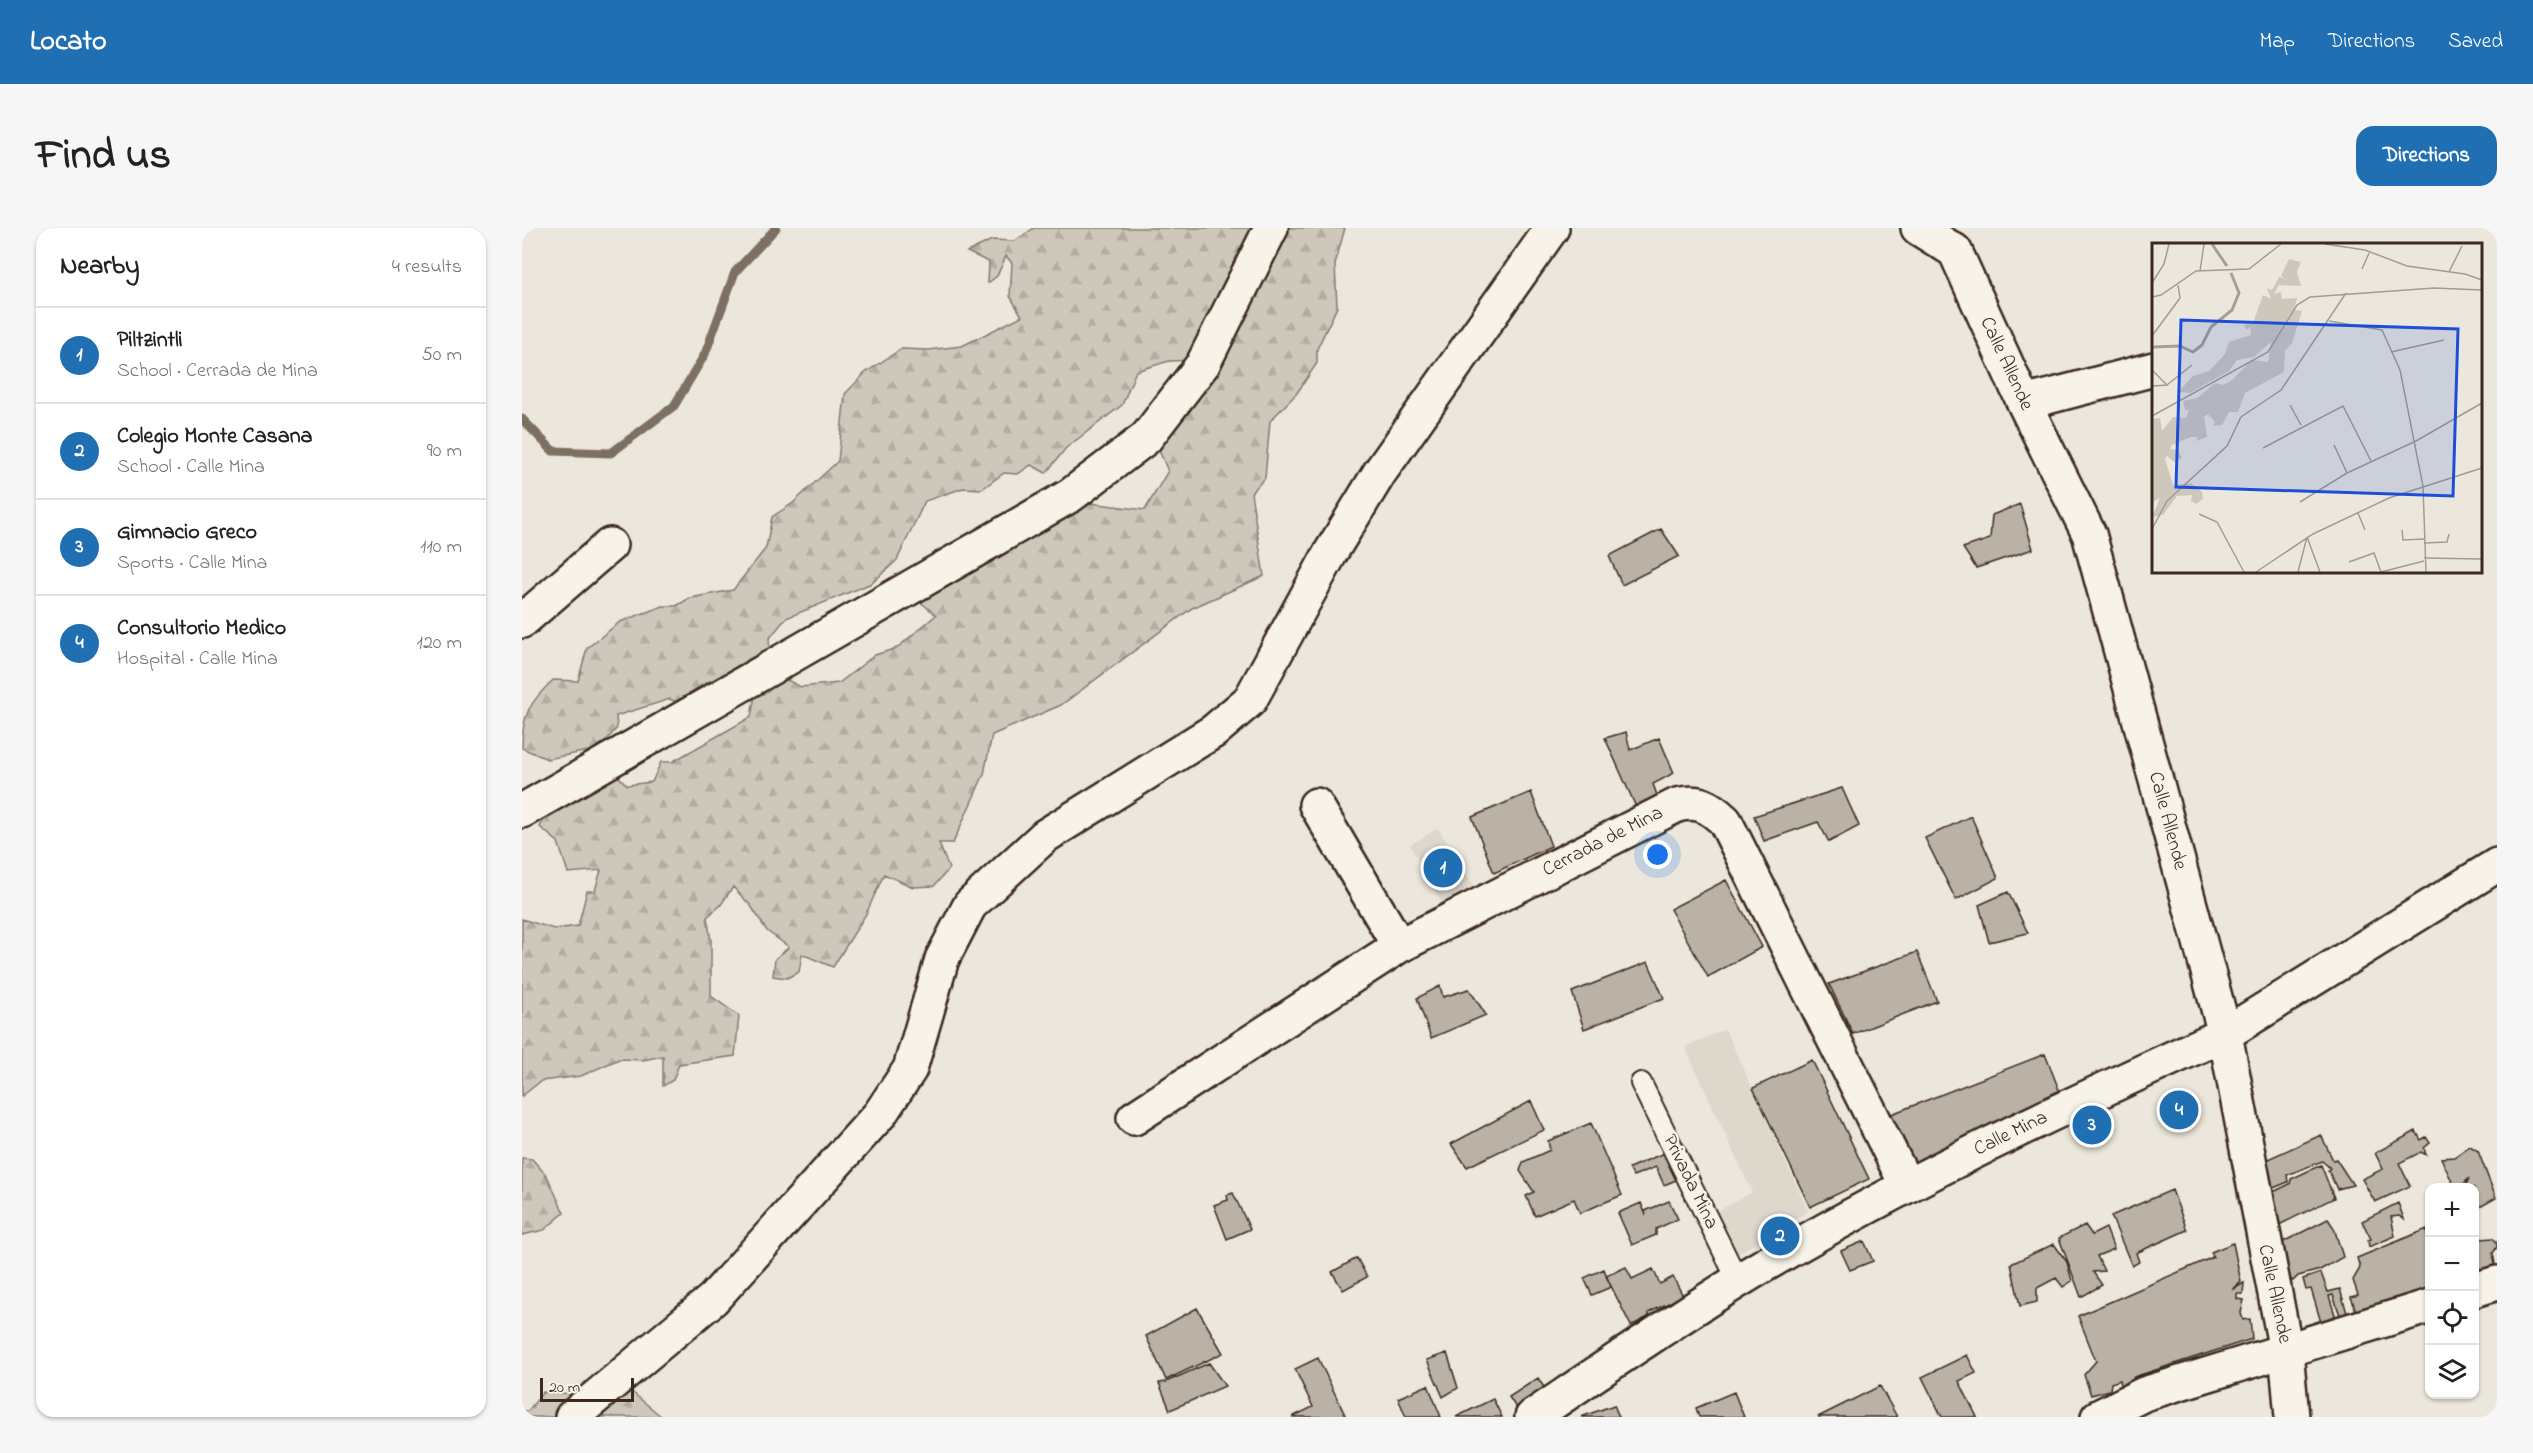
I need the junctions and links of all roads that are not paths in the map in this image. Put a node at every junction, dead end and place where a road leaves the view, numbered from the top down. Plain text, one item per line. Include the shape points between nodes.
1 (1271, 228) edge
2 (1552, 228) edge
3 (1918, 228) edge
4 (2152, 370) edge
5 (2024, 404) junction
6 (610, 545) dead end
7 (522, 621) edge
8 (1316, 806) dead end
9 (522, 811) edge
10 (2497, 865) edge
11 (1399, 946) junction
12 (2225, 1034) junction
13 (1641, 1083) dead end
14 (1134, 1118) dead end
15 (1907, 1186) junction
16 (1738, 1281) junction
17 (2497, 1282) edge
18 (2479, 1289) edge
19 (2425, 1308) edge
20 (2286, 1351) junction
21 (572, 1417) edge
22 (1532, 1417) edge
23 (2098, 1417) edge
24 (2292, 1417) edge

1 - 9 street via 1203,364 1146,438 1071,495
2 - 21 street via 1380,472 1250,700 1215,731 1045,836 970,905 942,959 910,1069 880,1114 713,1299
3 - 5 street, Calle Allende via 1954,251
4 - 5 street
5 - 12 street, Calle Allende via 2089,534
6 - 7 street
8 - 11 street
10 - 12 street, Calle Mina
11 - 14 street, Cerrada de Mina
11 - 15 street, Cerrada de Mina via 1677,805 1692,801 1708,805 1725,821
12 - 15 street, Calle Mina via 2094,1093
12 - 20 street, Calle Allende
13 - 16 lane, Privada Mina
15 - 16 street, Calle Mina
16 - 22 street, Calle Mina
17 - 18 street
19 - 20 street
20 - 23 street via 2144,1394
20 - 24 street, Calle Allende

